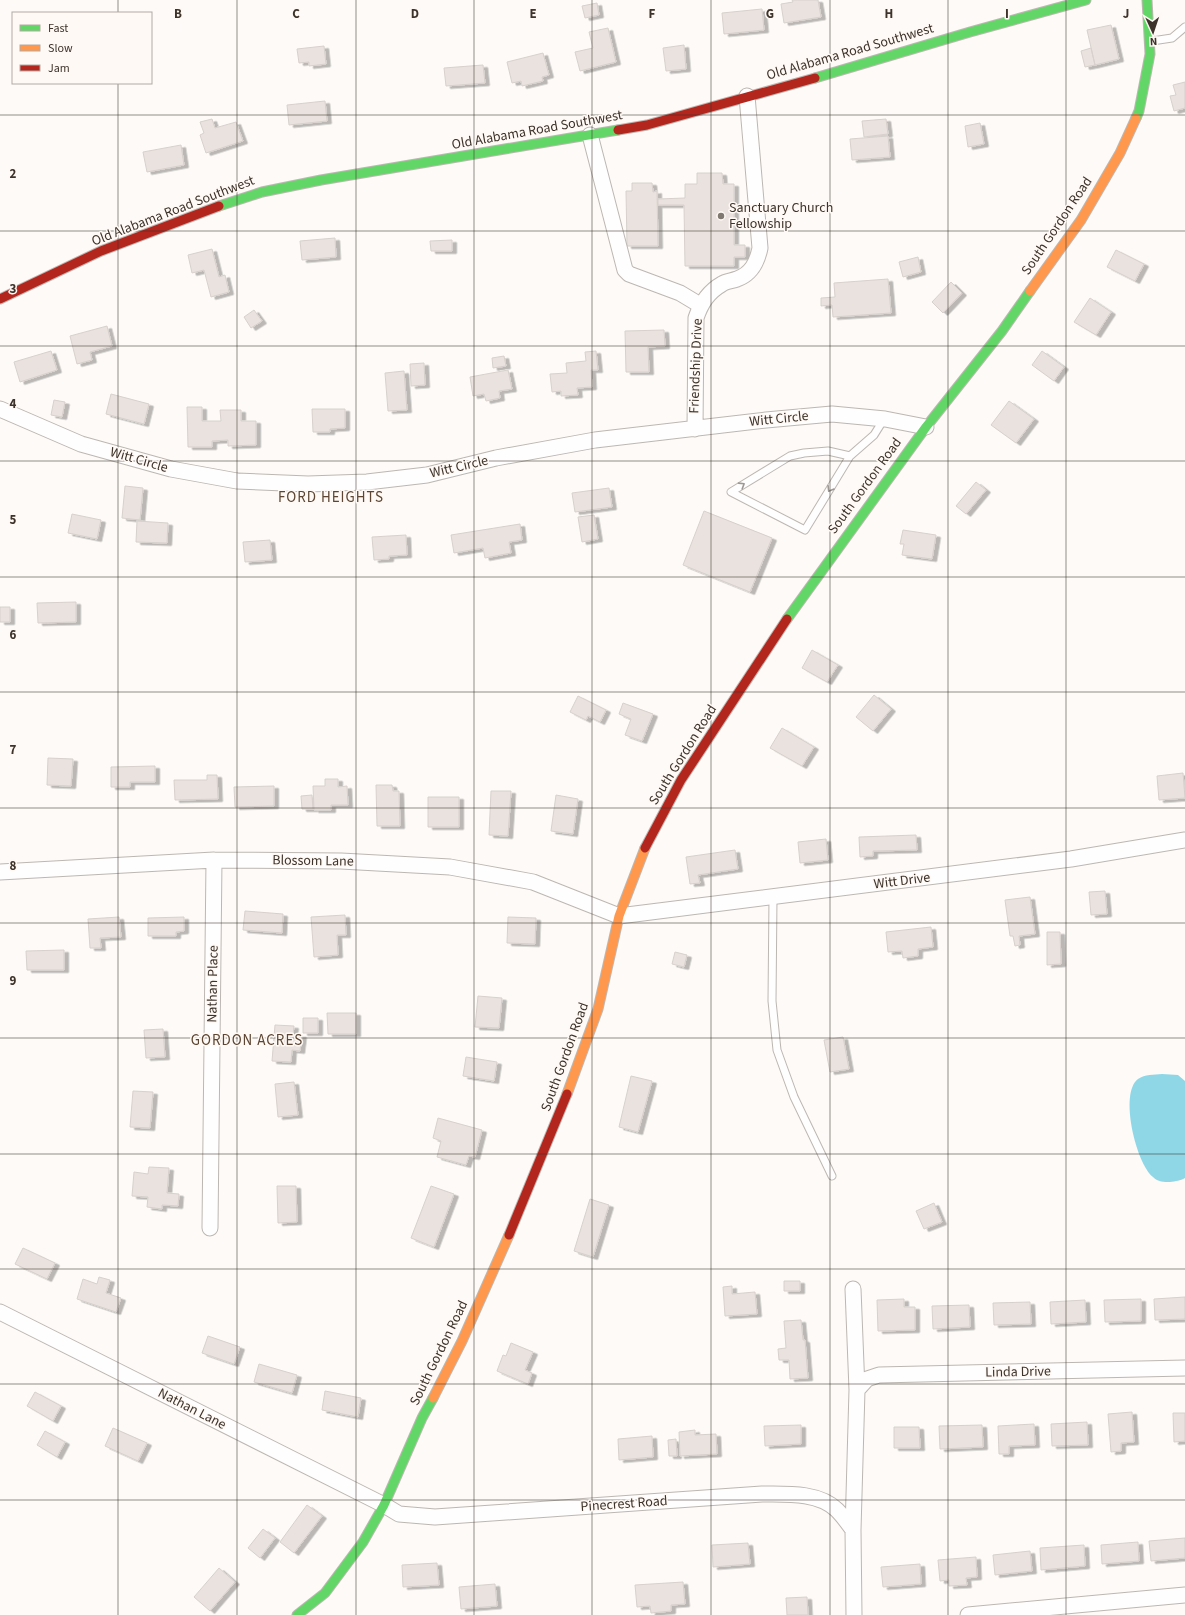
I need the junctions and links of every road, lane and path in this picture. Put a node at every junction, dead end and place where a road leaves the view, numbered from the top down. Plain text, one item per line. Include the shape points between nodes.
1 (1086, 0) edge
2 (1147, 0) edge
3 (1185, 27) edge
4 (1149, 41) junction
5 (747, 96) junction
6 (590, 135) junction
7 (0, 299) edge
8 (700, 305) junction
9 (0, 409) edge
10 (885, 419) junction
11 (926, 427) junction
12 (695, 429) junction
13 (850, 456) junction
14 (1185, 840) edge
15 (214, 860) junction
16 (0, 872) edge
17 (773, 898) junction
18 (619, 916) junction
19 (832, 1176) dead end
20 (210, 1228) dead end
21 (852, 1289) dead end
22 (0, 1312) edge
23 (1185, 1368) edge
24 (857, 1390) junction
25 (384, 1505) junction
26 (853, 1530) junction
27 (1185, 1595) edge
28 (297, 1615) edge
29 (854, 1615) edge
30 (968, 1615) edge

1 - 5 street, Old Alabama Road Southwest
2 - 4 street, South Gordon Road
3 - 4 lane via 1172,38
4 - 11 street, South Gordon Road via 1150,54 1139,111 1120,152 1081,220 1002,331
5 - 6 street, Old Alabama Road Southwest via 647,125
5 - 8 street, Friendship Drive via 760,248 758,258 748,274 722,283 706,296
6 - 7 street, Old Alabama Road Southwest via 262,192 203,211 101,252
6 - 8 street via 626,270 629,274 680,293
8 - 12 street, Friendship Drive via 696,318
9 - 12 street, Witt Circle via 81,444 172,469 238,481 308,484 367,482 427,475 496,458 595,440
10 - 11 street, Witt Circle
10 - 12 street, Witt Circle via 832,414
10 - 13 lane via 874,435
11 - 18 street, South Gordon Road via 800,600 680,780 646,845
13 -> 13 lane via 805,530 731,492 790,456 828,451
14 - 17 street, Witt Drive via 1071,859
15 - 16 street, Blossom Lane
15 - 18 street, Blossom Lane via 341,861 450,867 533,882
15 - 20 street, Nathan Place
17 - 18 street, Witt Drive
17 - 19 lane via 772,1001 777,1050 794,1097
18 - 25 street, South Gordon Road via 598,1009 557,1121 462,1341 422,1418
21 - 24 street
22 - 25 street, Nathan Lane
23 - 24 street, Linda Drive via 879,1375 866,1379
24 - 26 street
25 - 26 street, Pinecrest Road via 399,1514 435,1517 789,1494 819,1498 836,1509
25 - 28 street, South Gordon Road via 363,1542 325,1593
26 - 29 street
27 - 30 street

